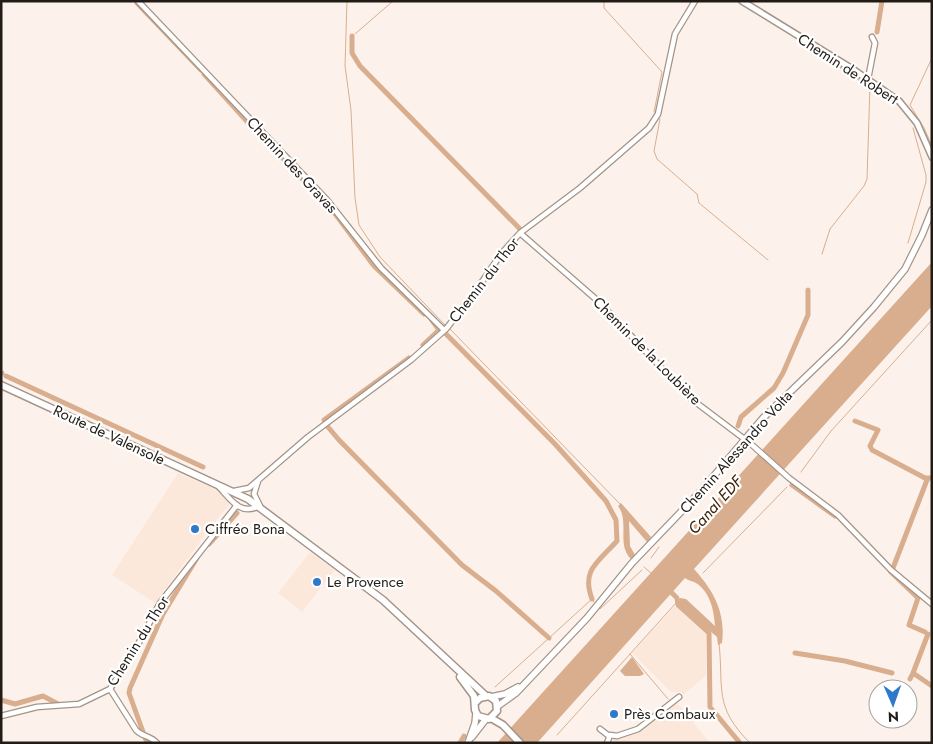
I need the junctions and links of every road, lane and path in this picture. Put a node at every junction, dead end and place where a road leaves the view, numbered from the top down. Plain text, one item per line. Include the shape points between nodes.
1 (138, 1) edge
2 (695, 1) edge
3 (742, 1) edge
4 (872, 37) dead end
5 (868, 79) junction
6 (932, 158) edge
7 (932, 210) edge
8 (520, 233) junction
9 (445, 330) junction
10 (1, 385) edge
11 (744, 439) junction
12 (259, 480) junction
13 (217, 484) junction
14 (234, 491) junction
15 (237, 505) junction
16 (259, 507) junction
17 (932, 604) edge
18 (446, 660) junction
19 (525, 683) junction
20 (110, 689) junction
21 (488, 697) junction
22 (679, 697) dead end
23 (475, 703) junction
24 (497, 709) junction
25 (476, 713) junction
26 (1, 716) edge
27 (489, 718) junction
28 (503, 725) junction
29 (600, 729) dead end
30 (609, 736) junction
31 (618, 739) edge
32 (157, 743) edge
33 (468, 743) edge
34 (520, 743) edge
35 (607, 743) edge

1 - 9 street, Chemin des Gravas via 327,200 381,268
2 - 8 street, Chemin du Thor via 675,34 658,114 652,125 580,188
3 - 5 street, Chemin de Robert
4 - 5 street via 875,43
5 - 6 street, Chemin de Robert via 906,108 922,131
7 - 11 main road, Chemin Alessandro Volta via 914,253 888,291 842,342
8 - 9 street, Chemin du Thor
8 - 11 street, Chemin de la Loubière via 598,301 690,398
9 - 12 street, Chemin du Thor via 411,360 308,437
10 - 13 main road, Route de Valensole
11 - 17 street, Chemin de la Loubière via 838,515 892,570
11 - 19 main road, Chemin Alessandro Volta via 700,492
12 - 14 street, Chemin du Thor via 245,490
12 - 16 street via 254,493
13 - 14 main road, Route de Valensole
13 - 15 street
13 - 16 main road, Route de Valensole
14 - 16 main road, Route de Valensole
15 - 16 street via 246,510
15 - 20 street, Chemin du Thor via 160,603
16 - 18 main road, Route de Valensole via 377,595
18 - 21 main road, Route de Valensole
18 - 23 main road, Route de Valensole via 473,695
19 - 21 main road, Chemin Alessandro Volta via 505,694
19 - 24 main road, Chemin Alessandro Volta
20 - 26 street, Chemin du Thor via 79,704
20 - 32 street via 136,730
21 - 23 main road
21 - 24 main road
22 - 31 street via 658,709 638,729
23 - 25 main road
24 - 27 main road
24 - 28 main road
25 - 27 main road
25 - 33 main road
27 - 28 main road
27 - 33 main road
28 - 34 main road
29 - 30 street
30 - 31 street
30 - 35 street

